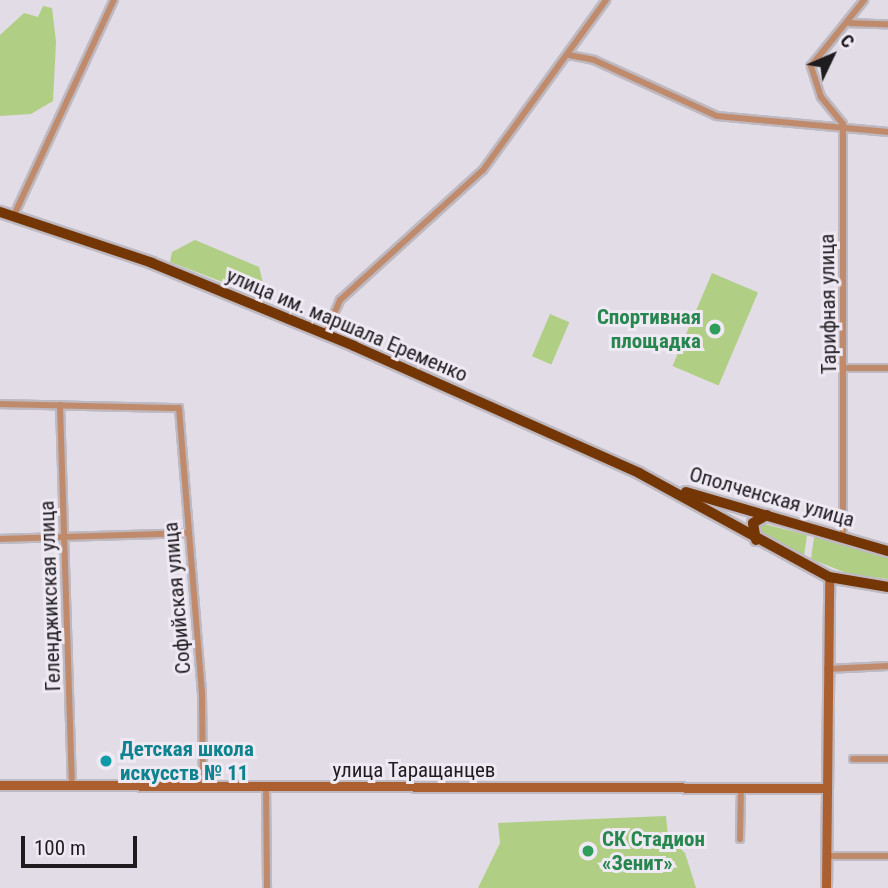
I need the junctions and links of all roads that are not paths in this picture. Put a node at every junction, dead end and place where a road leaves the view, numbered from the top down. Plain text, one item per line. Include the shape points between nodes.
1 (114, 0) edge
2 (593, 0) edge
3 (864, 0) edge
4 (603, 3) edge
5 (850, 23) junction
6 (888, 24) edge
7 (569, 55) junction
8 (844, 124) junction
9 (888, 132) edge
10 (0, 212) edge
11 (14, 215) junction
12 (325, 334) junction
13 (846, 368) junction
14 (888, 368) edge
15 (0, 404) edge
16 (60, 405) junction
17 (673, 489) junction
18 (767, 515) junction
19 (189, 533) junction
20 (842, 537) junction
21 (66, 538) junction
22 (0, 539) edge
23 (758, 542) junction
24 (888, 551) edge
25 (830, 577) junction
26 (888, 587) edge
27 (888, 666) edge
28 (826, 669) junction
29 (888, 759) edge
30 (853, 760) dead end
31 (0, 785) edge
32 (203, 785) junction
33 (72, 786) junction
34 (266, 786) junction
35 (741, 788) junction
36 (827, 788) junction
37 (740, 839) dead end
38 (826, 856) junction
39 (888, 856) edge
40 (267, 888) edge
41 (826, 888) edge

1 - 11 street
2 - 4 street
3 - 5 street
4 - 7 street
5 - 6 street
5 - 8 street via 833,32 811,66
7 - 8 street via 594,60 717,116
7 - 12 street via 483,170 340,300
8 - 9 street
8 - 13 street, Тарифная улица
10 - 11 highway, улица им. маршала Еременко
11 - 12 highway, улица им. маршала Еременко via 152,262
12 - 17 highway, улица им. маршала Еременко
13 - 14 street
13 - 20 street, Тарифная улица
15 - 16 street
16 - 19 street, Софийская улица via 179,408
16 - 21 street, Геленджикская улица
17 - 18 highway, Ополченская улица
17 - 23 highway, Ополченская улица
18 - 20 highway, Ополченская улица
18 - 23 highway via 752,526
19 - 21 street
19 - 32 street, Софийская улица
20 - 24 highway, Ополченская улица
21 - 22 street
21 - 33 street, Геленджикская улица
23 - 25 highway, Ополченская улица
25 - 26 highway, Ополченская улица
25 - 28 street
27 - 28 street
28 - 36 street
29 - 30 street
31 - 33 street, улица Таращанцев
32 - 33 street, улица Таращанцев
32 - 34 street, улица Таращанцев
34 - 35 street, улица Таращанцев
34 - 40 street
35 - 36 street, улица Таращанцев
35 - 37 street
36 - 38 street
38 - 39 street
38 - 41 street

